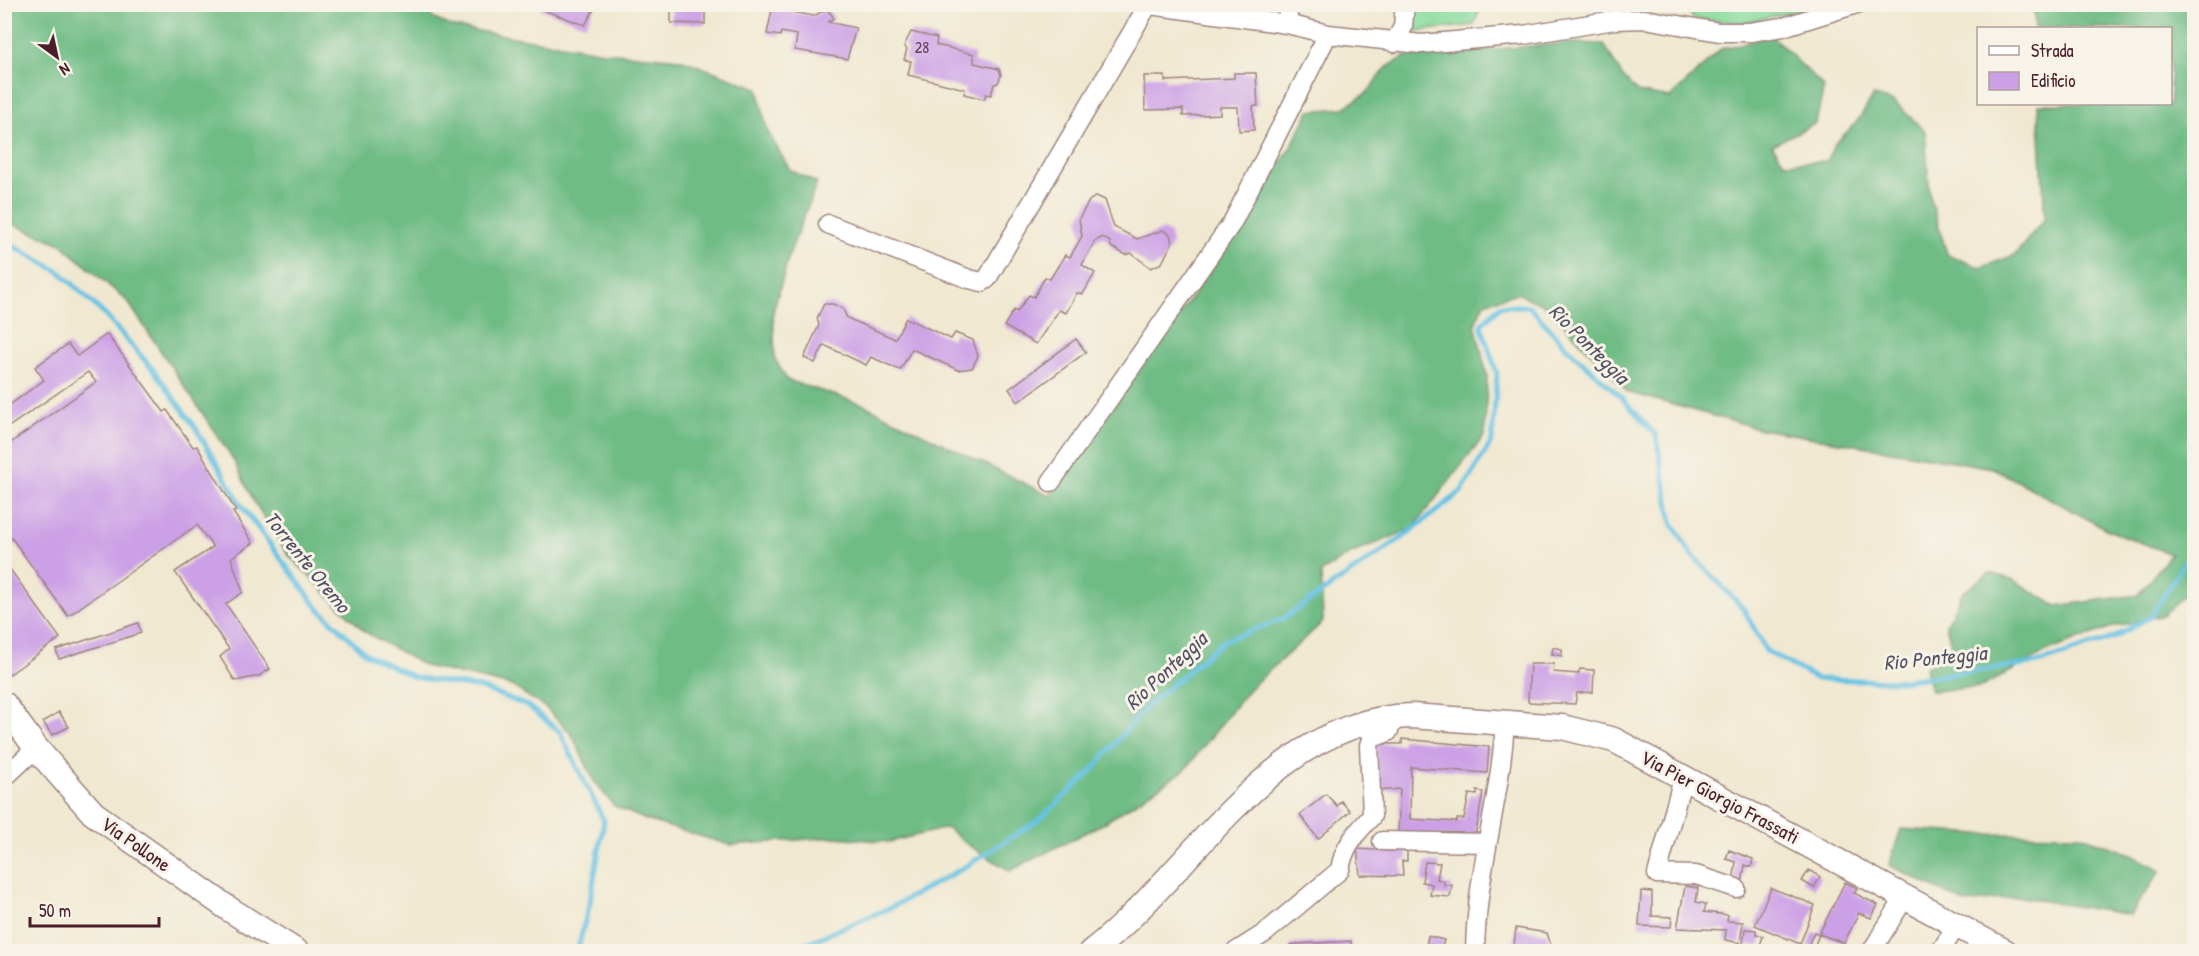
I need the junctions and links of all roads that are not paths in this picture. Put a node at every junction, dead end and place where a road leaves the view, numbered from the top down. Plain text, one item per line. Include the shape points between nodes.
1 (1143, 4) edge
2 (1289, 4) edge
3 (1406, 4) edge
4 (1857, 4) edge
5 (1148, 5) edge
6 (1287, 24) junction
7 (1328, 34) junction
8 (1394, 43) junction
9 (828, 224) dead end
10 (1051, 482) dead end
11 (4, 704) edge
12 (1404, 716) junction
13 (1505, 721) junction
14 (36, 748) junction
15 (4, 778) edge
16 (1683, 778) junction
17 (1382, 841) dead end
18 (1487, 843) junction
19 (1736, 888) dead end
20 (1905, 897) junction
21 (1957, 925) junction
22 (297, 951) edge
23 (1091, 951) edge
24 (1235, 951) edge
25 (1475, 951) edge
26 (1871, 951) edge
27 (1941, 951) edge
28 (2006, 951) edge

1 - 5 street
2 - 6 street
3 - 8 street via 1403,27
4 - 8 street via 1750,33 1719,32 1645,19 1523,35
5 - 6 street
5 - 9 street via 987,279 969,279
6 - 7 street
7 - 8 street
7 - 10 street via 1232,223
11 - 14 street, Via Pollone
12 - 13 street, Via Pier Giorgio Frassati
12 - 23 street, Via Pier Giorgio Frassati via 1334,734 1276,768
12 - 24 street via 1388,732 1372,738 1369,745 1372,816 1348,844 1340,870 1265,933
13 - 16 street, Via Pier Giorgio Frassati via 1562,727 1614,740
13 - 18 street via 1503,765
14 - 15 street
14 - 22 street, Via Pollone via 93,813 219,902
16 - 19 street via 1657,874 1696,875
16 - 20 street, Via Pier Giorgio Frassati
17 - 18 street
18 - 25 street via 1475,911
20 - 21 street, Via Pier Giorgio Frassati
20 - 26 street
21 - 27 street
21 - 28 street, Via Pier Giorgio Frassati

